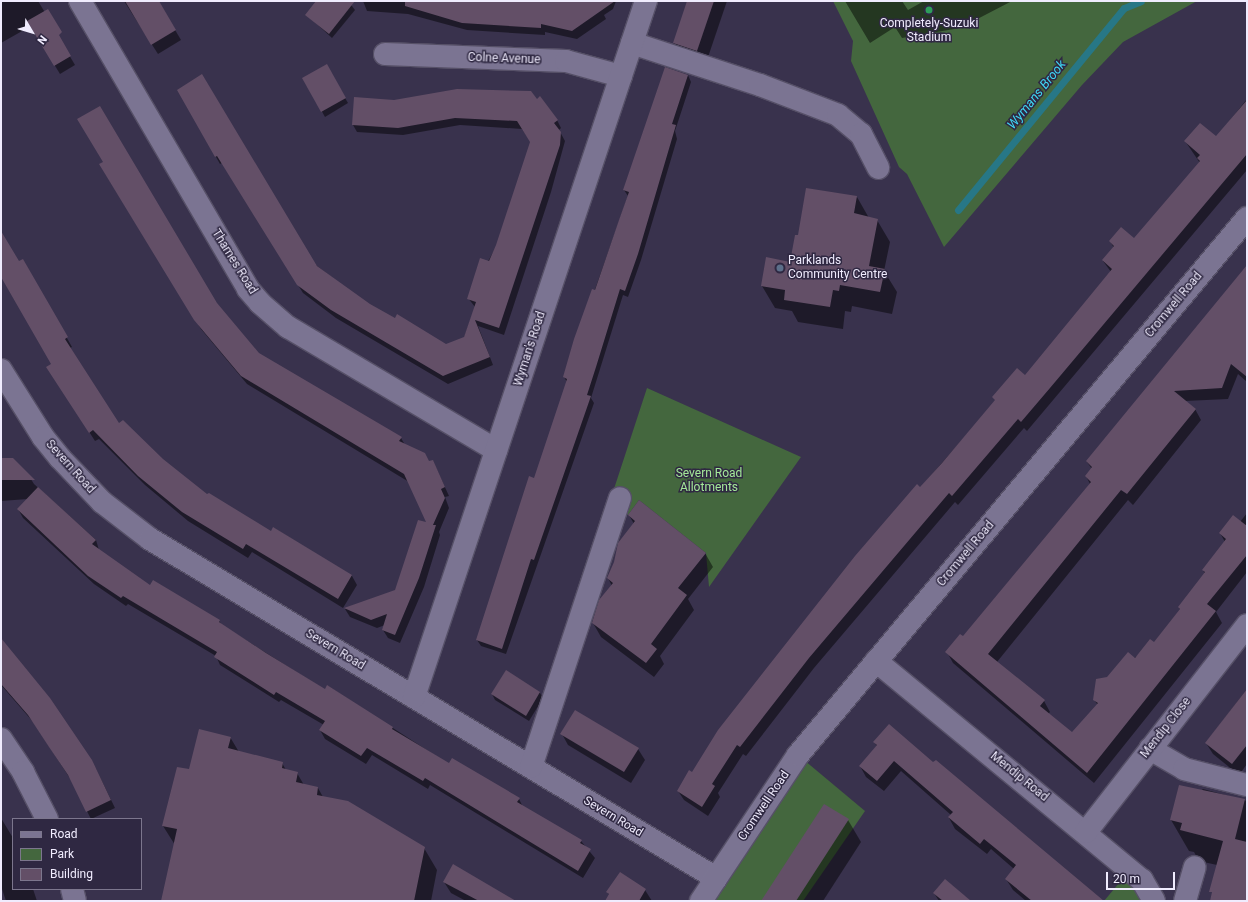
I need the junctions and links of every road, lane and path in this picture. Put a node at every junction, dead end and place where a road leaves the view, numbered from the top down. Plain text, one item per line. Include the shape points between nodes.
1 (80, 1) edge
2 (646, 1) edge
3 (632, 43) junction
4 (385, 54) dead end
5 (621, 76) junction
6 (878, 168) dead end
7 (1247, 218) edge
8 (2, 372) edge
9 (496, 450) junction
10 (620, 498) dead end
11 (1247, 625) edge
12 (876, 661) junction
13 (414, 697) junction
14 (1, 738) edge
15 (1150, 749) junction
16 (531, 767) junction
17 (1247, 785) edge
18 (46, 818) edge
19 (1086, 832) junction
20 (1195, 867) dead end
21 (716, 878) junction
22 (72, 890) edge
23 (75, 901) edge
24 (701, 901) edge
25 (1154, 901) edge
26 (1185, 901) edge

1 - 9 street, Thames Road via 248,289 260,303 288,327
2 - 3 street, Wyman's Road
3 - 5 street, Wyman's Road
3 - 6 street via 838,115 861,134
4 - 5 street, Colne Avenue via 566,61
5 - 9 street, Wyman's Road
7 - 12 street, Cromwell Road
8 - 13 street, Severn Road via 44,438 102,502 150,539
9 - 13 street, Wyman's Road
10 - 16 street
11 - 15 street, Mendip Close
12 - 19 street, Mendip Road
12 - 21 street, Cromwell Road via 798,755
13 - 16 street, Severn Road
14 - 18 street via 23,772
15 - 17 street via 1184,769
15 - 19 street, Mendip Close
16 - 21 street, Severn Road
19 - 25 street, Mendip Road via 1142,880
20 - 26 street
21 - 24 street, Cromwell Road
22 - 23 street

